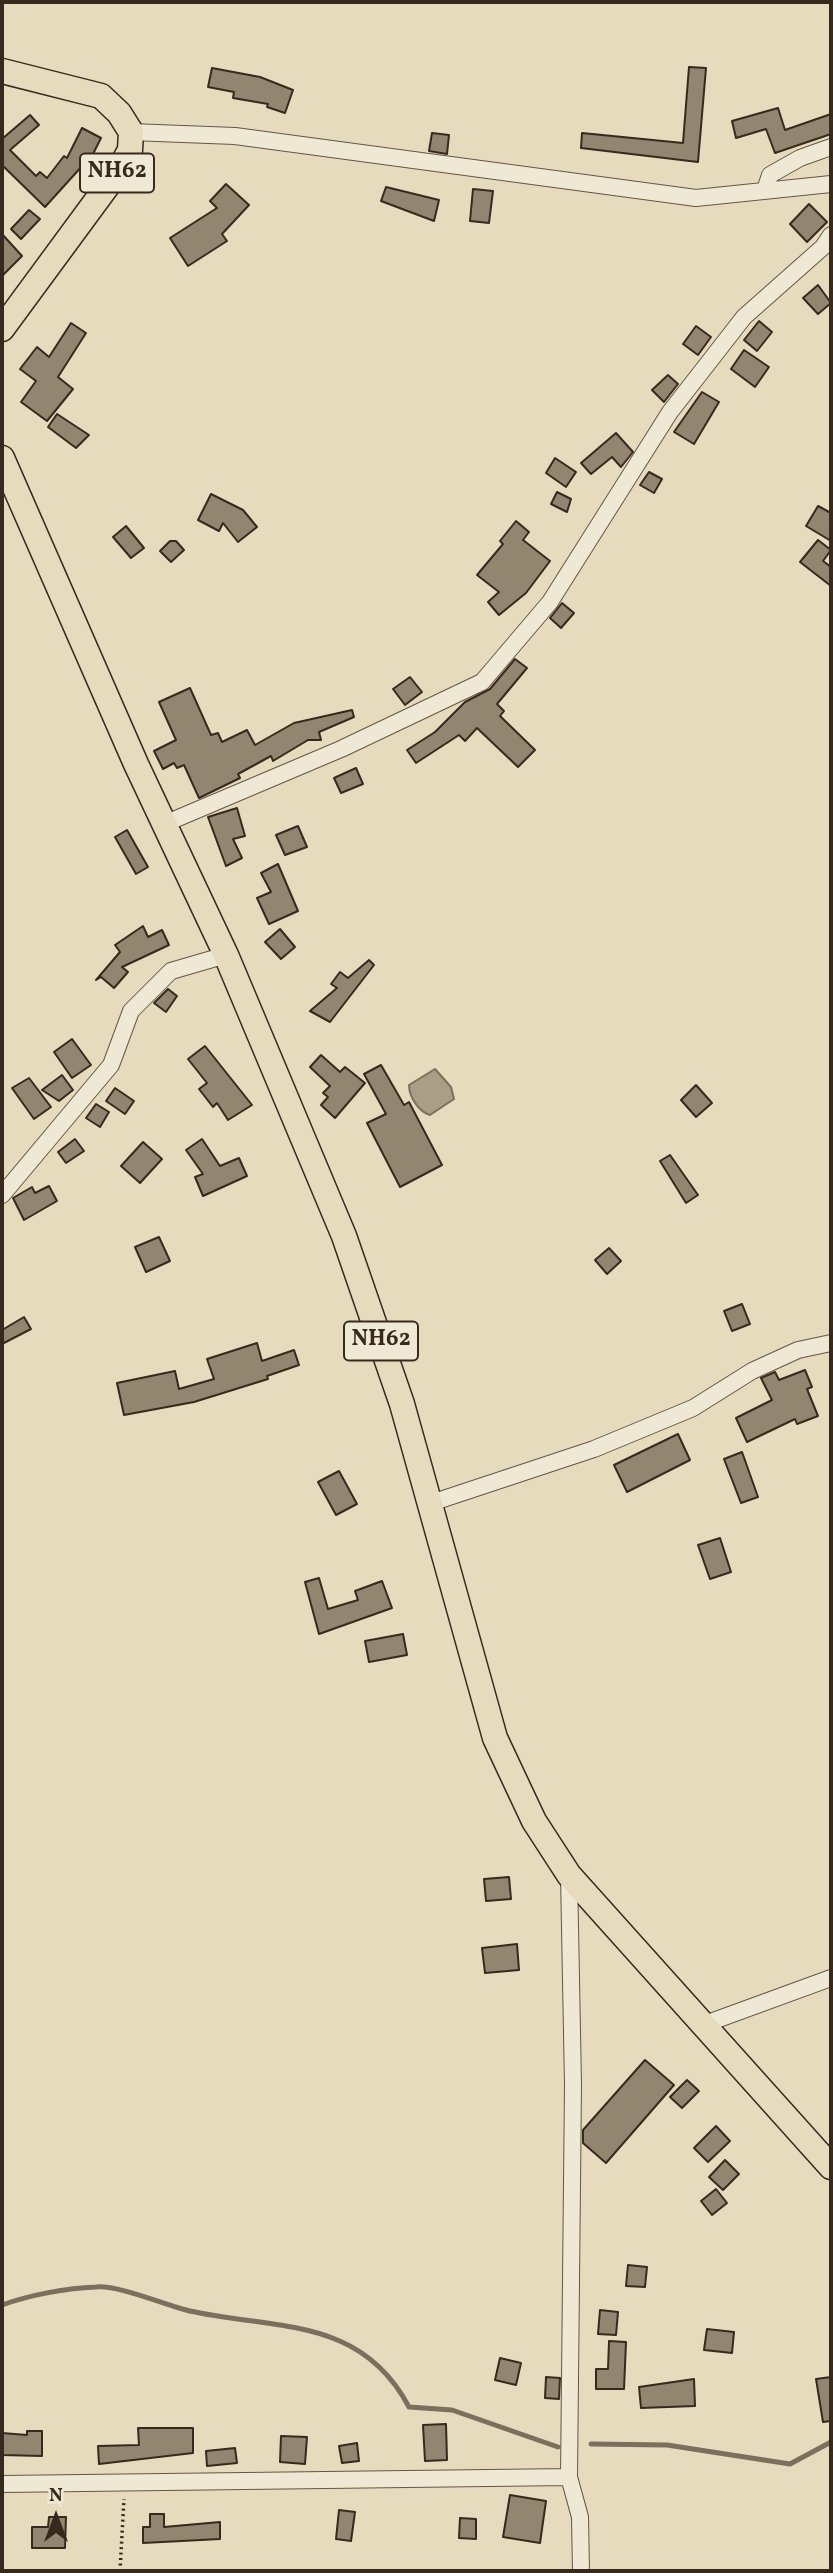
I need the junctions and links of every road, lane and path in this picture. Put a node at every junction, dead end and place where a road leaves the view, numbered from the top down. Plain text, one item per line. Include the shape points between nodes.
1 (2, 71) edge
2 (131, 132) junction
3 (831, 147) edge
4 (831, 184) edge
5 (765, 190) junction
6 (831, 235) edge
7 (2, 329) edge
8 (2, 458) edge
9 (164, 824) junction
10 (226, 955) junction
11 (2, 1195) edge
12 (831, 1343) edge
13 (428, 1504) junction
14 (569, 1875) junction
15 (831, 1978) edge
16 (705, 2024) junction
17 (831, 2166) edge
18 (569, 2477) junction
19 (125, 2483) junction
20 (2, 2484) edge
21 (120, 2571) edge
22 (581, 2571) edge

1 - 2 main road, NH62 via 101,96
2 - 5 street via 235,136 696,198
2 - 7 main road, NH62 via 130,150 119,170
3 - 5 street via 770,175
4 - 5 street
6 - 9 street via 744,317 670,412 550,602 482,682 341,749
8 - 9 main road, NH62
9 - 10 main road, NH62
10 - 11 street via 171,971 131,1011 111,1065
10 - 13 main road, NH62 via 344,1236 402,1404
12 - 13 street via 798,1350 752,1371 693,1408 594,1448
13 - 14 main road, NH62 via 495,1738 534,1821
14 - 16 main road, NH62
14 - 18 street via 573,2085
15 - 16 street
16 - 17 main road, NH62
18 - 19 street
18 - 22 street via 580,2517
19 - 20 street
19 - 21 path

